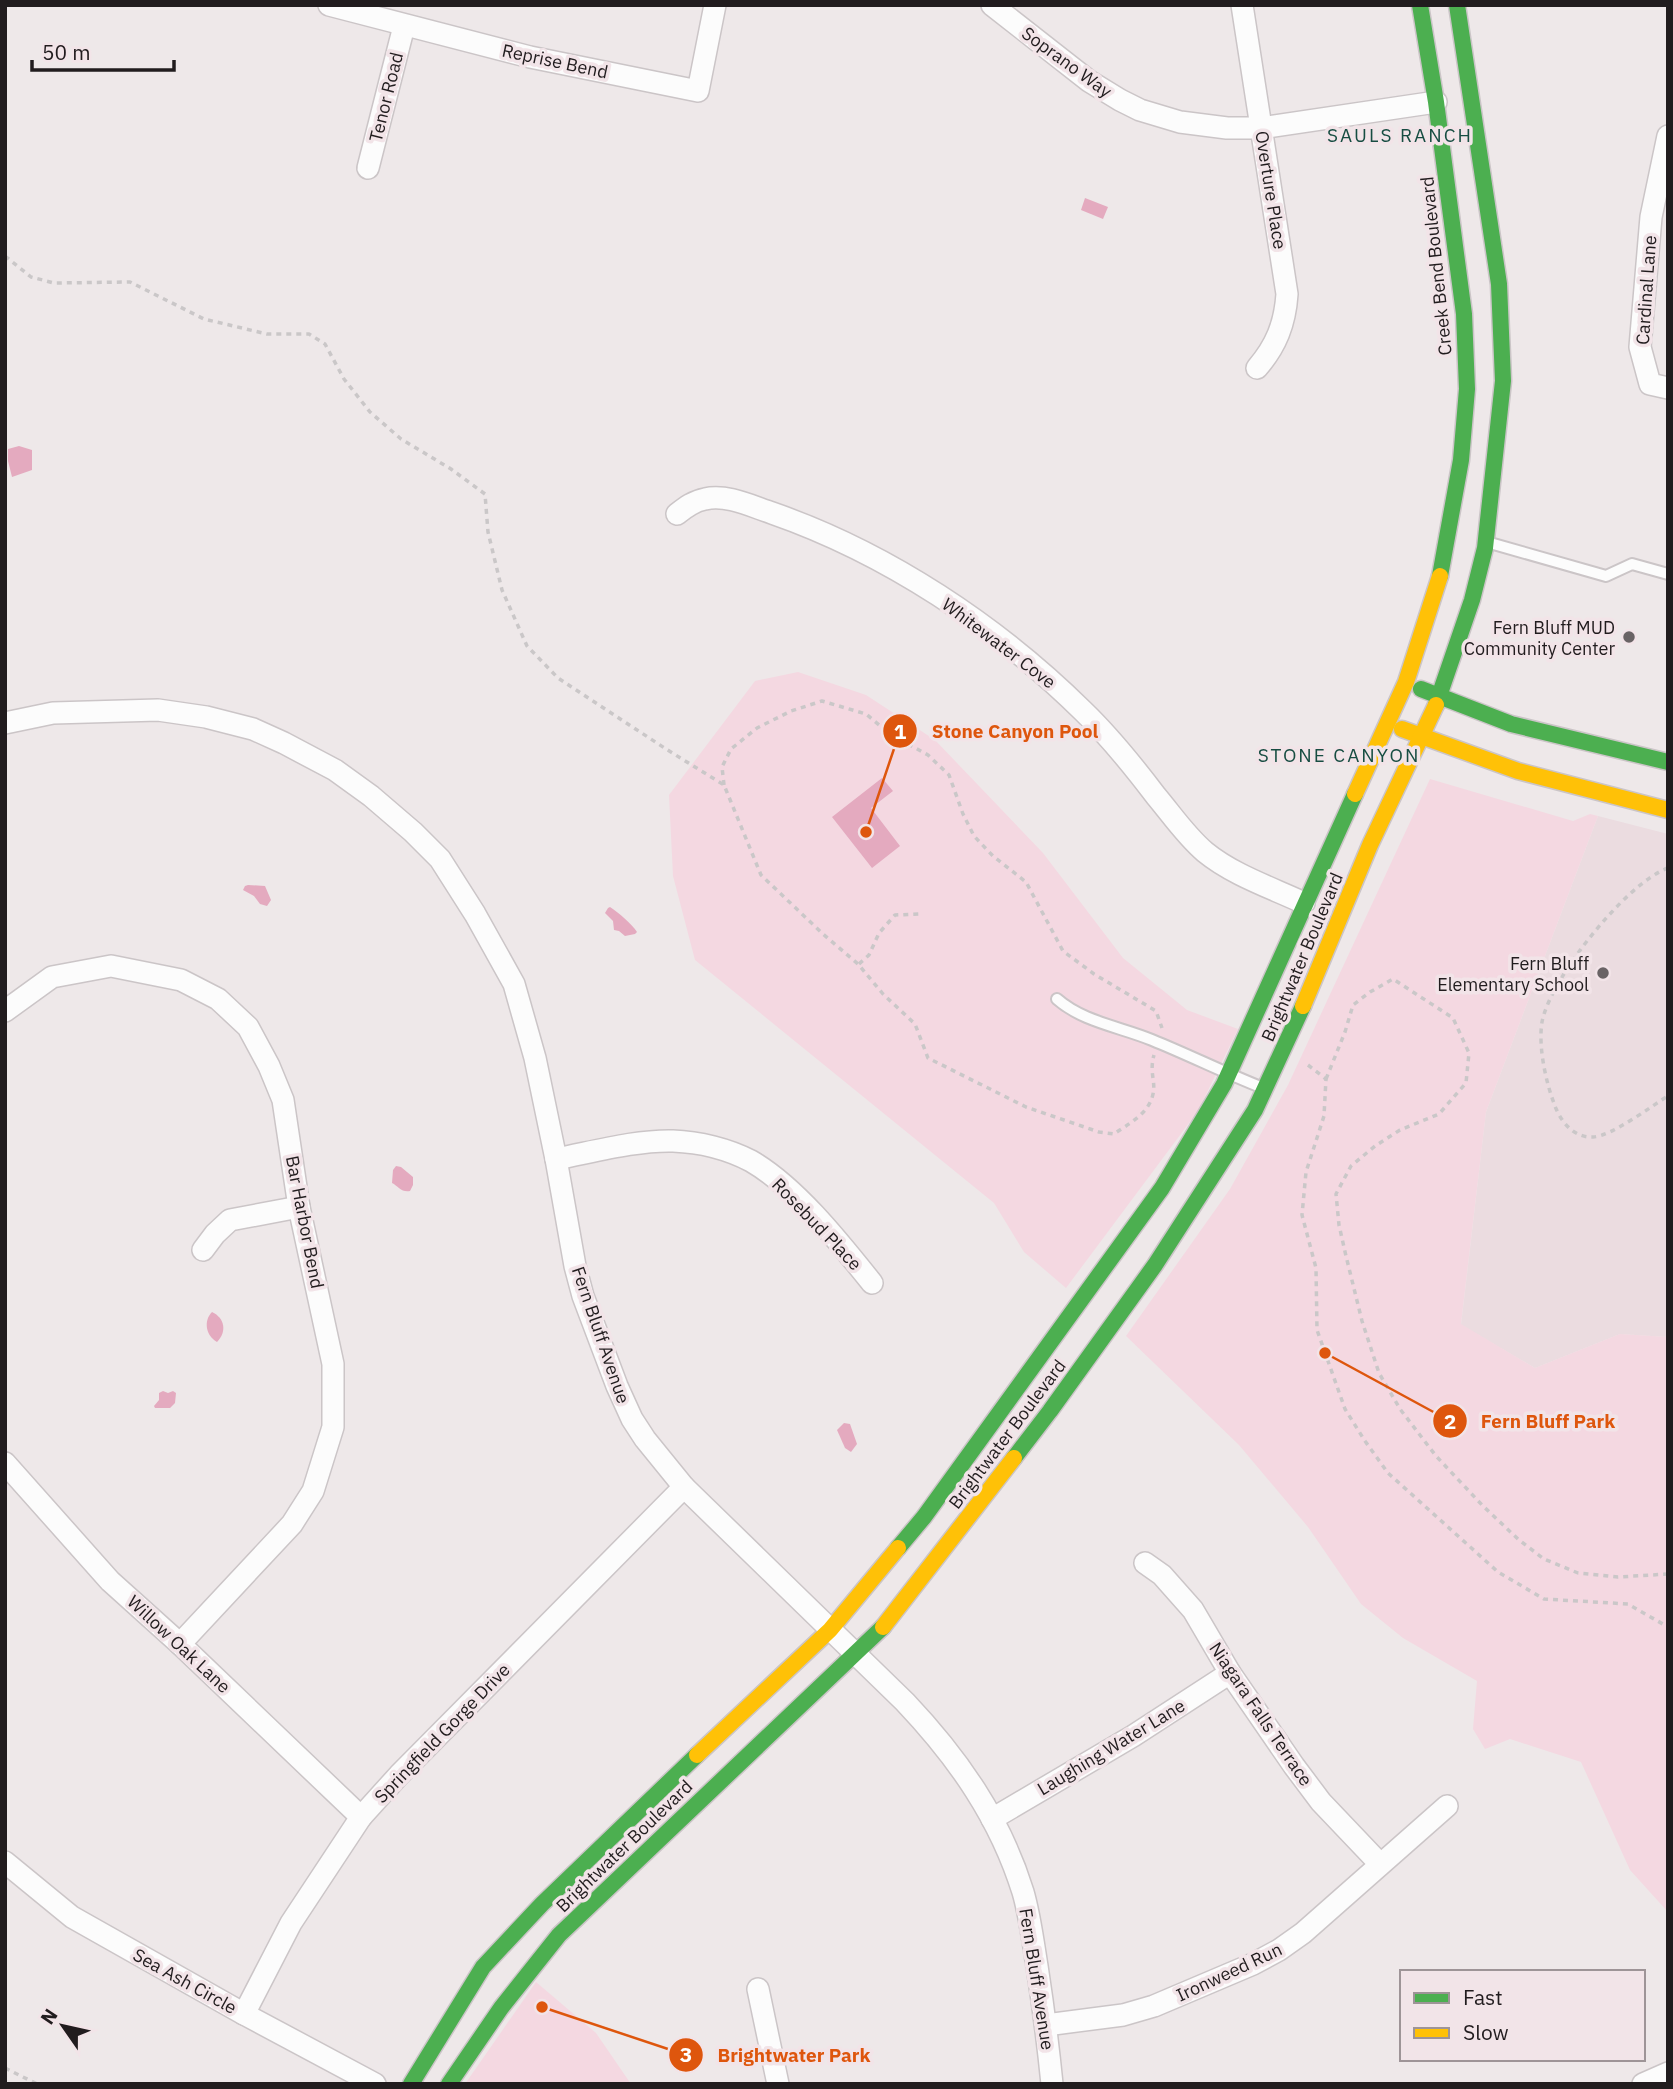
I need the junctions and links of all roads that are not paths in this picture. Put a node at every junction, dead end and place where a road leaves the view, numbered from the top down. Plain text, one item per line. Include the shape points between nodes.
1 (329, 5) edge
2 (715, 5) edge
3 (992, 5) edge
4 (1242, 5) edge
5 (1420, 5) edge
6 (1457, 5) edge
7 (404, 26) junction
8 (1436, 102) junction
9 (1261, 128) junction
10 (1668, 136) edge
11 (368, 168) dead end
12 (1257, 368) dead end
13 (1668, 388) edge
14 (677, 514) dead end
15 (1486, 542) junction
16 (1668, 574) edge
17 (1406, 682) junction
18 (1440, 697) junction
19 (1388, 722) junction
20 (5, 723) edge
21 (1421, 737) junction
22 (1668, 762) edge
23 (1668, 810) edge
24 (1304, 903) junction
25 (1058, 999) dead end
26 (5, 1011) edge
27 (1228, 1074) junction
28 (1265, 1089) junction
29 (556, 1159) junction
30 (299, 1207) junction
31 (204, 1250) dead end
32 (872, 1283) dead end
33 (5, 1463) edge
34 (684, 1487) junction
35 (1144, 1563) dead end
36 (831, 1630) junction
37 (180, 1644) junction
38 (856, 1652) junction
39 (1230, 1672) junction
40 (1447, 1805) dead end
41 (360, 1818) junction
42 (992, 1819) junction
43 (5, 1862) edge
44 (1380, 1864) junction
45 (758, 1989) dead end
46 (244, 2014) junction
47 (1046, 2025) junction
48 (1668, 2073) edge
49 (375, 2084) edge
50 (411, 2084) edge
51 (449, 2084) edge
52 (778, 2084) edge
53 (1052, 2084) edge
54 (1643, 2084) edge

1 - 7 street, Reprise Bend
2 - 7 street, Reprise Bend via 698,91
3 - 9 street, Soprano Way via 1090,81 1140,110 1203,126
4 - 9 street, Overture Place
5 - 8 street, Creek Bend Boulevard
6 - 15 street via 1499,284 1503,381
7 - 11 street, Tenor Road
8 - 9 street, Soprano Way
8 - 17 street, Creek Bend Boulevard via 1464,314 1466,389 1450,526 1437,587
9 - 12 street, Overture Place via 1287,294 1278,338
10 - 13 street, Cardinal Lane via 1651,217 1640,346 1650,384
14 - 24 street, Whitewater Cove via 690,504 724,498 806,526 908,577 1000,639 1063,691 1206,853
15 - 16 lane via 1606,576 1632,564
15 - 18 street
17 - 18 street
17 - 19 street, Creek Bend Boulevard
18 - 21 street, Brightwater Boulevard
18 - 22 street via 1511,724
19 - 21 street
19 - 24 street, Brightwater Boulevard
20 - 29 street, Fern Bluff Avenue via 97,710 158,710 206,717 284,743 371,796 440,859 514,984
21 - 23 street via 1518,771
21 - 28 street, Brightwater Boulevard
24 - 27 street, Brightwater Boulevard
25 - 27 lane via 1083,1015
26 - 30 street, Bar Harbor Bend via 52,977 111,966 181,979 218,999 248,1027 283,1100
27 - 28 lane
27 - 36 street, Brightwater Boulevard via 1162,1188 924,1517
28 - 38 street, Brightwater Boulevard via 1155,1265 1051,1411 885,1625
29 - 32 street, Rosebud Place via 671,1141 725,1150 776,1179
29 - 34 street, Fern Bluff Avenue via 583,1296 617,1386 645,1439
30 - 31 street via 230,1220
30 - 37 street, Bar Harbor Bend via 333,1364 333,1427 313,1491 292,1524
33 - 37 street, Willow Oak Lane via 110,1581
34 - 36 street, Fern Bluff Avenue
34 - 41 street, Springfield Gorge Drive
35 - 39 street, Niagara Falls Terrace via 1162,1575 1193,1610
36 - 38 street, Fern Bluff Avenue
36 - 50 street, Brightwater Boulevard via 621,1826 491,1958
37 - 41 street, Willow Oak Lane
38 - 42 street, Fern Bluff Avenue via 937,1736
38 - 51 street, Brightwater Boulevard via 559,1935
39 - 42 street, Laughing Water Lane
39 - 44 street, Niagara Falls Terrace via 1314,1793
40 - 44 street, Ironweed Run
41 - 46 street, Springfield Gorge Drive via 291,1923
42 - 47 street, Fern Bluff Avenue via 1023,1893
43 - 46 street, Sea Ash Circle via 72,1917
44 - 47 street, Ironweed Run via 1303,1933 1253,1964 1154,2006
45 - 52 street
46 - 49 street, Sea Ash Circle
47 - 53 street, Fern Bluff Avenue
48 - 54 street

